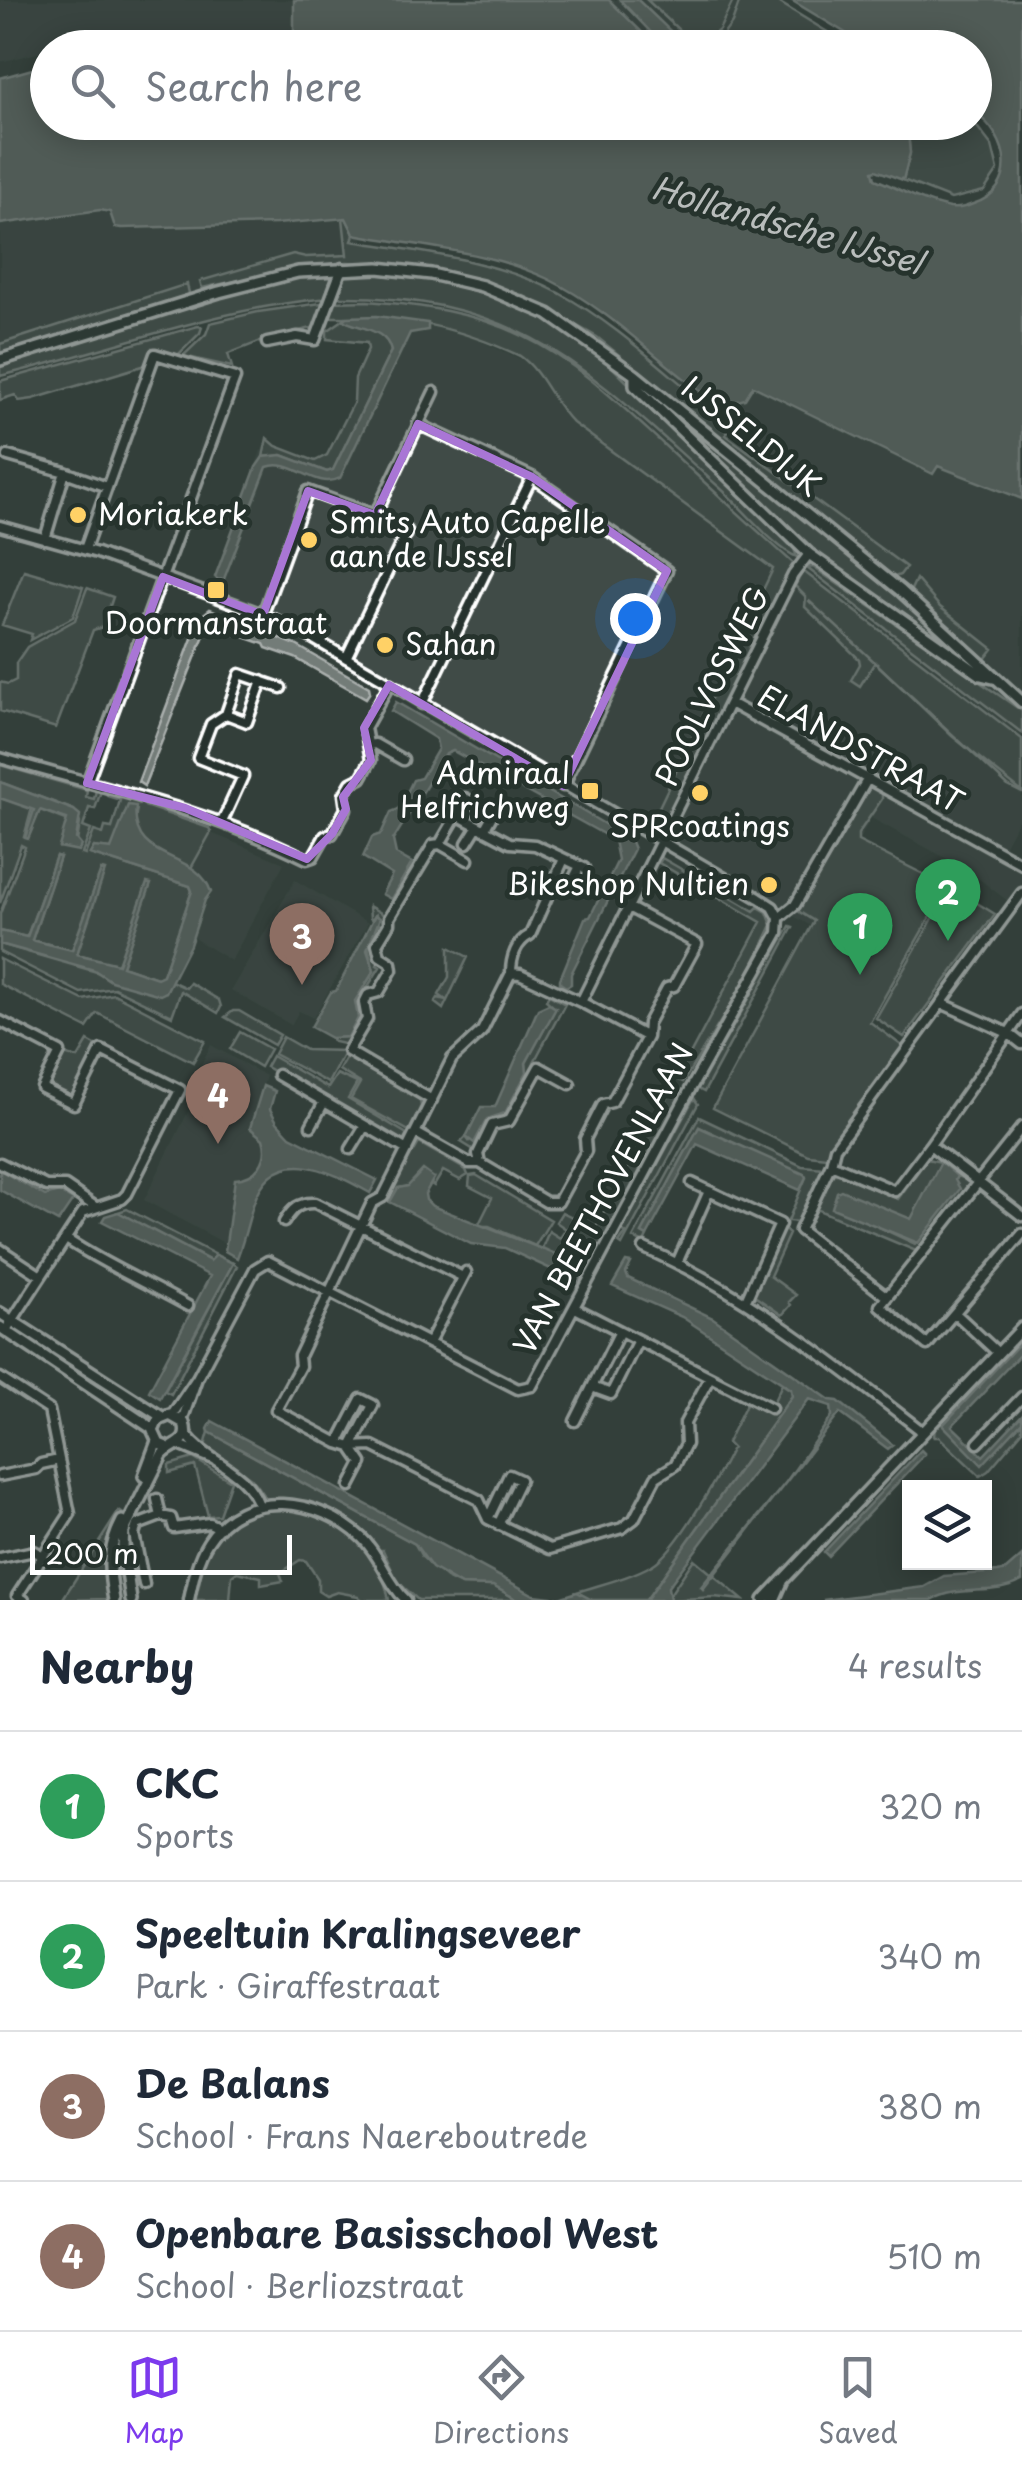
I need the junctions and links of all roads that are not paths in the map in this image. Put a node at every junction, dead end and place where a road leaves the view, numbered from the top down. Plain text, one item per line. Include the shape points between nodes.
1 (342, 268) junction
2 (267, 343) dead end
3 (0, 360) edge
4 (635, 375) junction
5 (434, 392) dead end
6 (418, 424) junction
7 (8, 456) dead end
8 (65, 472) junction
9 (532, 477) junction
10 (108, 487) junction
11 (375, 515) junction
12 (0, 526) edge
13 (45, 539) junction
14 (85, 549) junction
15 (809, 554) junction
16 (164, 577) junction
17 (263, 614) junction
18 (346, 658) junction
19 (997, 679) junction
20 (262, 682) junction
21 (389, 685) junction
22 (281, 688) dead end
23 (1022, 702) edge
24 (730, 703) junction
25 (422, 704) junction
26 (226, 714) junction
27 (368, 744) junction
28 (0, 758) edge
29 (403, 760) dead end
30 (868, 780) junction
31 (87, 783) junction
32 (563, 786) junction
33 (457, 815) junction
34 (222, 822) junction
35 (480, 828) junction
36 (467, 843) dead end
37 (663, 843) junction
38 (440, 844) junction
39 (564, 858) junction
40 (468, 860) dead end
41 (1022, 864) edge
42 (573, 880) dead end
43 (1022, 892) edge
44 (628, 906) junction
45 (1018, 906) edge
46 (779, 918) junction
47 (510, 973) junction
48 (581, 1002) junction
49 (941, 1003) junction
50 (1022, 1014) edge
51 (0, 1021) edge
52 (1008, 1033) junction
53 (646, 1037) junction
54 (1022, 1044) edge
55 (278, 1075) dead end
56 (570, 1084) dead end
57 (432, 1100) junction
58 (324, 1102) junction
59 (311, 1126) dead end
60 (364, 1126) junction
61 (1022, 1127) edge
62 (416, 1132) junction
63 (930, 1144) junction
64 (351, 1149) dead end
65 (407, 1150) junction
66 (480, 1162) junction
67 (0, 1163) edge
68 (831, 1164) junction
69 (978, 1182) junction
70 (692, 1183) dead end
71 (709, 1191) junction
72 (94, 1206) junction
73 (1022, 1216) edge
74 (284, 1222) dead end
75 (362, 1224) junction
76 (1022, 1234) edge
77 (66, 1239) junction
78 (644, 1248) dead end
79 (0, 1250) edge
80 (678, 1262) junction
81 (41, 1276) junction
82 (329, 1291) junction
83 (887, 1297) junction
84 (746, 1300) junction
85 (188, 1306) dead end
86 (576, 1308) junction
87 (0, 1313) edge
88 (956, 1314) junction
89 (6, 1326) edge
90 (1022, 1329) edge
91 (620, 1331) junction
92 (638, 1340) junction
93 (429, 1343) junction
94 (998, 1353) junction
95 (197, 1378) junction
96 (710, 1378) junction
97 (1, 1381) edge
98 (592, 1387) junction
99 (1022, 1397) edge
100 (771, 1408) dead end
101 (167, 1416) junction
102 (182, 1421) junction
103 (575, 1421) dead end
104 (154, 1429) junction
105 (923, 1432) junction
106 (186, 1434) junction
107 (157, 1442) junction
108 (338, 1443) junction
109 (978, 1443) dead end
110 (174, 1446) junction
111 (352, 1447) junction
112 (211, 1458) junction
113 (59, 1460) junction
114 (0, 1476) edge
115 (350, 1486) dead end
116 (157, 1499) dead end
117 (258, 1505) junction
118 (161, 1516) junction
119 (488, 1519) junction
120 (498, 1524) junction
121 (220, 1528) junction
122 (43, 1556) junction
123 (0, 1558) edge
124 (783, 1580) junction
125 (144, 1584) dead end
126 (394, 1595) edge
127 (24, 1600) edge
128 (114, 1600) edge
129 (131, 1600) edge
130 (189, 1600) edge
131 (406, 1600) edge
132 (764, 1600) edge
133 (774, 1600) edge

1 - 2 street via 315,340
1 - 3 street, IJSSELDIJK via 247,284
1 - 4 street, IJSSELDIJK via 465,281 526,303
4 - 15 street via 635,386
4 - 19 street, IJSSELDIJK via 901,591
5 - 6 street
6 - 9 street
6 - 11 street
7 - 8 street
8 - 10 street
8 - 13 street
9 - 25 street
9 - 32 street via 667,571
10 - 14 street
10 - 16 street via 155,354 236,378
11 - 17 street via 308,491
11 - 18 street via 407,531
12 - 13 street
13 - 14 street
14 - 16 street
15 - 19 street via 980,674
15 - 24 street, POOLVOSWEG
16 - 17 street
16 - 31 street
17 - 18 street
18 - 21 street
19 - 23 street, IJSSELDIJK
20 - 22 street
20 - 26 street via 247,722
20 - 26 street via 240,674
21 - 25 street
21 - 27 street via 365,726
24 - 30 street, ELANDSTRAAT
24 - 37 street, POOLVOSWEG
25 - 32 street
26 - 34 street via 211,724 198,758 243,776
27 - 29 street
27 - 34 street via 371,760 350,783 345,812 313,856 306,859
28 - 31 street
30 - 41 street, ELANDSTRAAT
30 - 46 street, VAN BEETHOVENLAAN via 796,905
31 - 34 street
32 - 37 street
33 - 35 street
33 - 35 street via 466,798 494,814
33 - 38 street
35 - 36 street
35 - 39 street
37 - 44 street, POOLVOSWEG
37 - 46 street via 759,898
38 - 40 street
38 - 57 street via 433,845 377,944 392,970 379,992 368,995 367,1019 348,1052
39 - 42 street via 582,867
39 - 47 street
43 - 45 street
44 - 48 street, POOLVOSWEG
44 - 53 street via 696,944
45 - 49 street
46 - 86 street, VAN BEETHOVENLAAN via 778,933
47 - 48 street
47 - 57 street via 482,1031 452,1059
48 - 53 street
49 - 52 street
49 - 68 street via 835,1148
50 - 52 street
51 - 72 street via 60,1052 42,1088 74,1104 101,1050 180,1090 127,1194
52 - 54 street
52 - 63 street
53 - 66 street via 612,1102 603,1104 558,1202 546,1202
55 - 58 street
56 - 66 street via 539,1067 509,1121 492,1125
57 - 62 street
58 - 59 street
58 - 60 street
60 - 64 street
60 - 65 street
61 - 69 street
62 - 65 street
62 - 66 street via 469,1163
63 - 68 street via 895,1190
63 - 69 street
65 - 75 street
67 - 72 street via 46,1186 65,1186
68 - 83 street via 800,1230
69 - 73 street
69 - 83 street
70 - 71 street
71 - 80 street
71 - 84 street via 780,1224
72 - 77 street
74 - 75 street via 307,1202
75 - 82 street
75 - 93 street via 464,1275
76 - 88 street
77 - 81 street
77 - 85 street
78 - 80 street
79 - 81 street
80 - 84 street
81 - 89 street
82 - 93 street, VAN BEETHOVENLAAN
82 - 95 street, VAN BEETHOVENLAAN via 268,1261 255,1269
82 - 108 street via 276,1410
83 - 88 street via 880,1306 928,1345
84 - 105 street
86 - 91 street
86 - 93 street, VAN BEETHOVENLAAN via 526,1390
87 - 89 street
88 - 94 street
89 - 101 street
89 - 104 street
90 - 94 street
91 - 92 street
91 - 98 street
92 - 96 street
92 - 98 street via 611,1394
94 - 105 street
95 - 101 street, VAN BEETHOVENLAAN
95 - 102 street, VAN BEETHOVENLAAN
96 - 100 street
96 - 120 street via 685,1423 686,1444 675,1464 653,1480 626,1527 550,1549
97 - 113 street via 49,1410
98 - 103 street
99 - 109 street
101 - 102 street
101 - 104 street
102 - 106 street
104 - 107 street
105 - 124 street
106 - 110 street
106 - 112 street
107 - 110 street
107 - 128 street via 110,1549
108 - 111 street
108 - 111 street via 362,1399 373,1405
110 - 112 street
110 - 129 street via 125,1527
111 - 115 street via 362,1463
111 - 119 street via 372,1446 479,1500
112 - 117 street via 249,1483
113 - 114 street
113 - 122 street via 70,1514
116 - 118 street
117 - 121 street
117 - 126 street via 298,1505 336,1518 365,1541
118 - 121 street via 171,1518 174,1528 209,1522
118 - 125 street via 134,1532
119 - 120 street
119 - 120 street via 509,1474 520,1480
121 - 130 street via 200,1558
122 - 123 street via 34,1551
122 - 127 street via 18,1596
124 - 132 street
124 - 133 street
126 - 131 street

